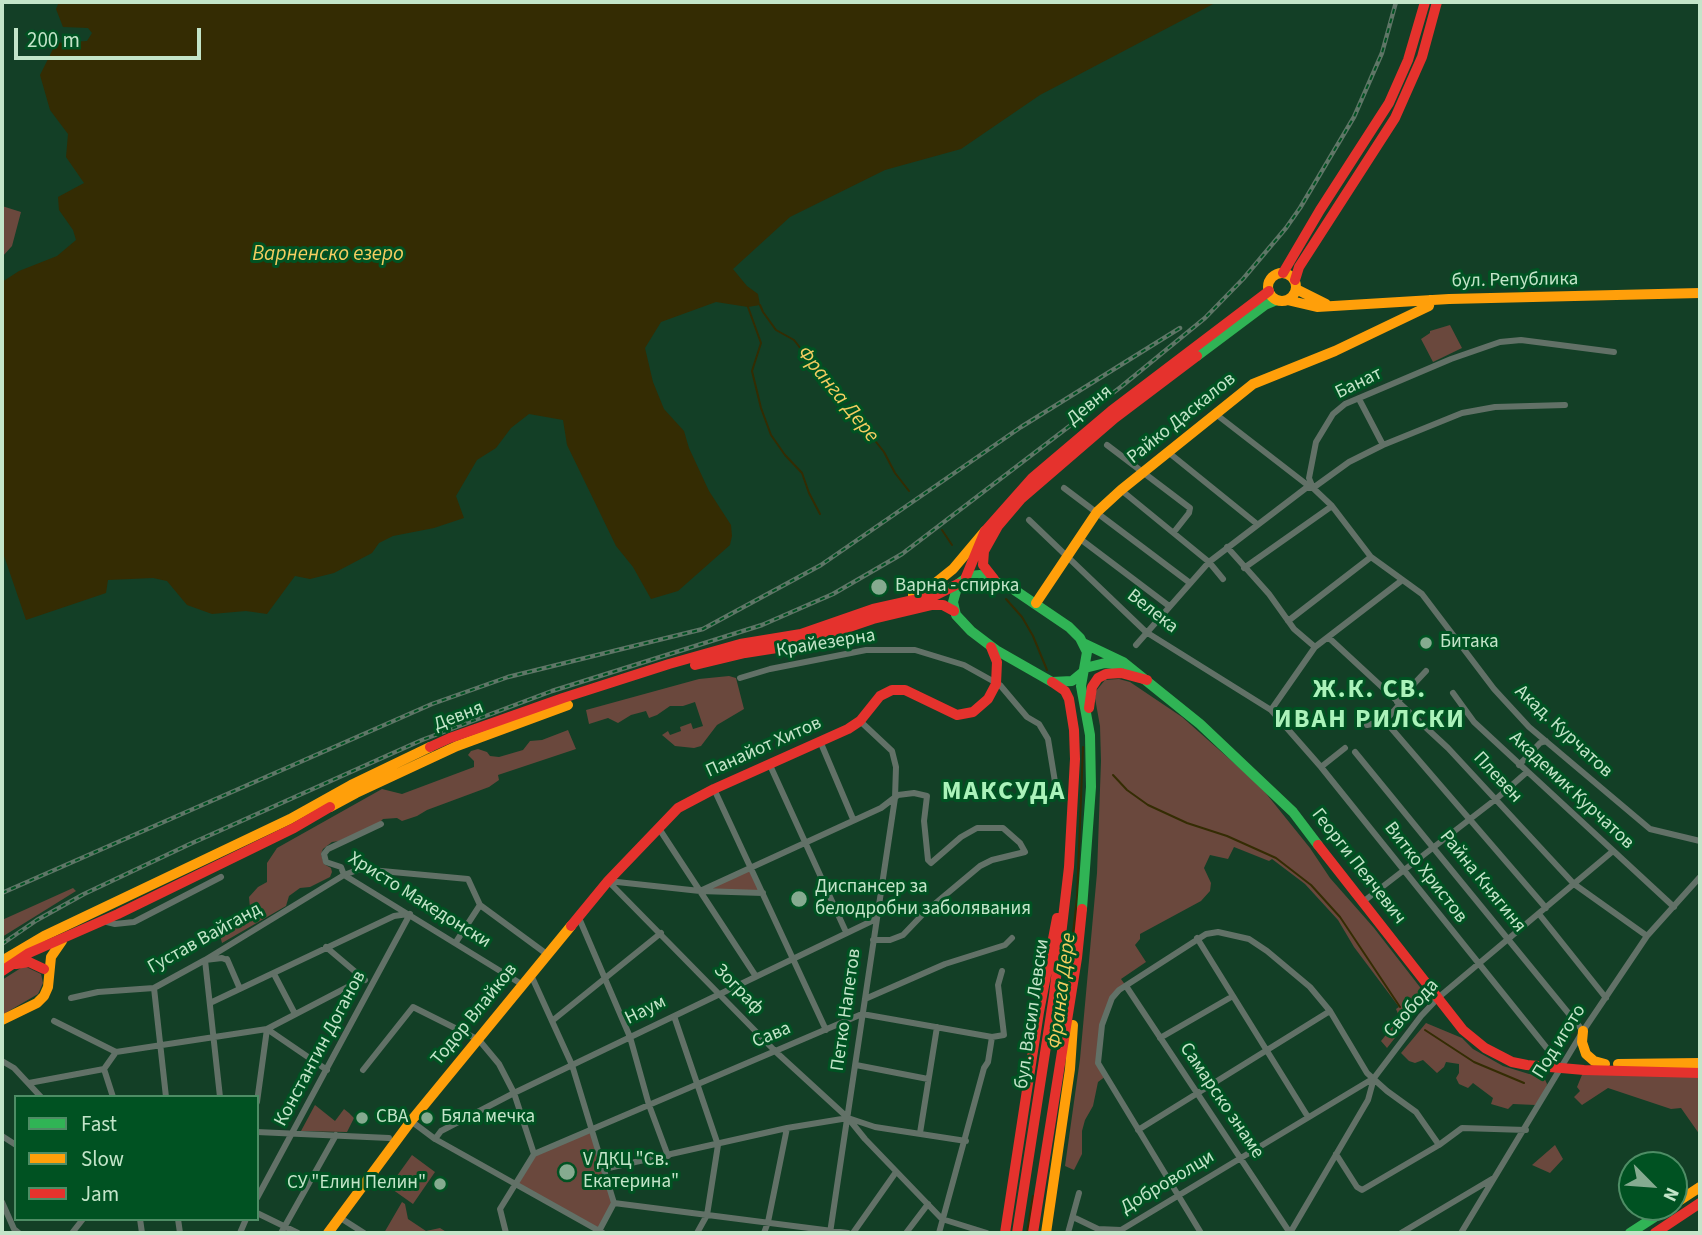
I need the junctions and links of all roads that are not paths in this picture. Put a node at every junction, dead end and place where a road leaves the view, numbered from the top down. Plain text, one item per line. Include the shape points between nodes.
1 (1425, 2) edge
2 (1437, 2) edge
3 (1283, 273) junction
4 (1295, 285) junction
5 (1269, 291) junction
6 (1700, 293) edge
7 (1282, 300) junction
8 (1430, 300) junction
9 (1330, 306) junction
10 (1614, 352) dead end
11 (1359, 399) junction
12 (1565, 405) dead end
13 (1217, 415) junction
14 (1107, 445) dead end
15 (1383, 445) junction
16 (1168, 452) junction
17 (1142, 472) junction
18 (1311, 487) junction
19 (1064, 488) dead end
20 (1121, 490) junction
21 (1332, 506) junction
22 (1097, 512) junction
23 (1029, 520) dead end
24 (1257, 524) junction
25 (985, 531) junction
26 (1174, 532) junction
27 (1079, 538) junction
28 (1227, 547) junction
29 (1371, 557) junction
30 (1067, 558) junction
31 (1209, 562) junction
32 (1244, 568) junction
33 (1223, 579) dead end
34 (994, 580) junction
35 (962, 581) junction
36 (1401, 581) junction
37 (1190, 583) junction
38 (1036, 603) junction
39 (884, 606) junction
40 (1169, 606) junction
41 (954, 611) junction
42 (1288, 621) junction
43 (1146, 632) junction
44 (1328, 637) junction
45 (1083, 643) junction
46 (1136, 645) dead end
47 (990, 646) junction
48 (1315, 647) junction
49 (1016, 663) junction
50 (1129, 667) junction
51 (1084, 670) junction
52 (1426, 671) dead end
53 (740, 678) dead end
54 (997, 680) junction
55 (1147, 680) junction
56 (1052, 682) junction
57 (1453, 693) dead end
58 (1398, 703) junction
59 (1271, 710) junction
60 (860, 721) junction
61 (1385, 721) junction
62 (1367, 725) dead end
63 (1089, 729) junction
64 (820, 741) junction
65 (1546, 741) junction
66 (1345, 748) dead end
67 (1355, 752) dead end
68 (769, 763) junction
69 (1519, 765) junction
70 (1321, 767) junction
71 (1527, 772) junction
72 (1056, 788) dead end
73 (714, 789) junction
74 (895, 798) junction
75 (1496, 799) junction
76 (853, 819) junction
77 (1470, 819) junction
78 (381, 824) dead end
79 (658, 827) junction
80 (1700, 841) edge
81 (806, 843) junction
82 (1434, 847) junction
83 (1613, 851) junction
84 (751, 867) junction
85 (1069, 867) junction
86 (1403, 871) junction
87 (344, 875) junction
88 (221, 877) dead end
89 (1700, 877) edge
90 (608, 881) junction
91 (1574, 884) junction
92 (700, 891) junction
93 (763, 893) junction
94 (1364, 901) junction
95 (480, 905) junction
96 (1674, 907) junction
97 (1546, 908) junction
98 (410, 914) junction
99 (1539, 914) junction
100 (579, 918) junction
101 (876, 919) junction
102 (102, 921) junction
103 (846, 932) junction
104 (661, 933) junction
105 (44, 936) junction
106 (68, 936) junction
107 (1647, 936) junction
108 (1012, 938) dead end
109 (1197, 938) junction
110 (873, 940) junction
111 (1509, 940) junction
112 (456, 942) junction
113 (26, 946) junction
114 (326, 947) junction
115 (38, 949) junction
116 (221, 950) junction
117 (548, 955) junction
118 (791, 958) junction
119 (1077, 958) junction
120 (205, 960) junction
121 (227, 960) junction
122 (4, 966) edge
123 (1479, 966) junction
124 (1002, 971) dead end
125 (47, 972) junction
126 (274, 974) junction
127 (531, 975) junction
128 (755, 975) junction
129 (363, 979) junction
130 (604, 979) junction
131 (373, 985) junction
132 (523, 985) junction
133 (1126, 986) junction
134 (154, 988) junction
135 (240, 989) junction
136 (719, 993) junction
137 (1233, 996) junction
138 (1439, 997) junction
139 (71, 998) dead end
140 (1606, 998) junction
141 (865, 999) junction
142 (210, 1003) junction
143 (1329, 1011) junction
144 (295, 1014) junction
145 (862, 1014) junction
146 (674, 1016) junction
147 (2, 1020) edge
148 (54, 1021) dead end
149 (552, 1021) junction
150 (937, 1027) junction
151 (267, 1029) junction
152 (826, 1030) junction
153 (1583, 1031) junction
154 (213, 1035) junction
155 (630, 1037) junction
156 (992, 1037) junction
157 (1160, 1038) junction
158 (479, 1040) junction
159 (162, 1045) junction
160 (1267, 1051) junction
161 (116, 1052) junction
162 (776, 1052) junction
163 (1554, 1057) dead end
164 (2, 1061) edge
165 (1700, 1063) edge
166 (572, 1065) junction
167 (856, 1065) junction
168 (1605, 1065) junction
169 (1563, 1067) junction
170 (104, 1069) junction
171 (327, 1070) junction
172 (363, 1070) dead end
173 (1700, 1073) edge
174 (1374, 1078) junction
175 (928, 1079) junction
176 (29, 1083) junction
177 (697, 1085) junction
178 (514, 1093) junction
179 (1197, 1094) junction
180 (39, 1095) edge
181 (112, 1095) edge
182 (166, 1095) edge
183 (220, 1095) edge
184 (258, 1095) edge
185 (649, 1105) junction
186 (1308, 1117) junction
187 (848, 1118) junction
188 (411, 1121) junction
189 (787, 1128) junction
190 (593, 1129) junction
191 (1138, 1130) junction
192 (1526, 1130) junction
193 (259, 1132) edge
194 (920, 1133) junction
195 (293, 1135) junction
196 (336, 1135) junction
197 (389, 1138) dead end
198 (435, 1139) junction
199 (966, 1141) junction
200 (718, 1145) junction
201 (1439, 1145) junction
202 (534, 1154) junction
203 (1336, 1154) junction
204 (668, 1156) junction
205 (1240, 1158) junction
206 (604, 1169) junction
207 (896, 1172) junction
208 (1496, 1177) junction
209 (515, 1184) junction
210 (1079, 1192) dead end
211 (259, 1194) edge
212 (1179, 1196) junction
213 (2, 1202) edge
214 (614, 1203) junction
215 (1700, 1203) edge
216 (928, 1204) junction
217 (259, 1214) edge
218 (707, 1215) junction
219 (339, 1217) junction
220 (1073, 1217) junction
221 (942, 1219) junction
222 (1649, 1221) edge
223 (768, 1222) junction
224 (285, 1226) junction
225 (830, 1231) edge
226 (1122, 1231) edge
227 (600, 1232) edge
228 (19, 1233) edge
229 (281, 1233) edge
230 (298, 1233) edge
231 (328, 1233) edge
232 (364, 1233) edge
233 (506, 1233) edge
234 (697, 1233) edge
235 (764, 1233) edge
236 (850, 1233) edge
237 (906, 1233) edge
238 (939, 1233) edge
239 (987, 1233) edge
240 (1004, 1233) edge
241 (1017, 1233) edge
242 (1033, 1233) edge
243 (1046, 1233) edge
244 (1069, 1233) edge
245 (1202, 1233) edge
246 (1290, 1233) edge
247 (1401, 1233) edge
248 (1461, 1233) edge
249 (1630, 1233) edge
250 (1655, 1233) edge

1 - 3 main road via 1389,103
2 - 4 main road via 1422,57 1395,118 1299,267
3 - 4 main road
3 - 5 main road via 1273,276
4 - 7 main road via 1292,297
4 - 9 main road, бул. Република
5 - 7 main road
5 - 25 main road, Девня via 1049,462
6 - 8 main road, бул. Република
7 - 9 main road, бул. Република
7 - 34 main road, Девня via 1259,309 1115,418 1028,492 998,526 984,551 983,565
8 - 9 main road, бул. Република
8 - 13 main road, Райко Даскалов via 1429,306 1335,351 1253,384
10 - 11 street, Банат via 1539,340 1500,342
11 - 15 street
11 - 18 street, Банат via 1345,404 1325,425 1309,470
12 - 15 street via 1478,408
13 - 16 main road, Райко Даскалов
13 - 18 street, Акад. Курчатов
14 - 17 street
15 - 18 street
16 - 17 main road, Райко Даскалов
16 - 24 street
17 - 20 main road, Райко Даскалов
17 - 26 street via 1190,508
18 - 21 street, Акад. Курчатов
18 - 24 street
19 - 22 street
20 - 22 main road, Райко Даскалов
20 - 26 street
21 - 29 street, Акад. Курчатов
21 - 32 street
22 - 27 main road, Райко Даскалов
22 - 37 street
23 - 30 street, Велека
24 - 28 street
25 - 35 main road, Девня
25 - 39 main road via 966,556 933,585
26 - 31 street
27 - 30 main road, Райко Даскалов
27 - 40 street
28 - 31 street
28 - 32 street
29 - 36 street, Акад. Курчатов
29 - 42 street
30 - 38 main road, Райко Даскалов
30 - 43 street, Велека
31 - 33 street
31 - 37 street
32 - 42 street
34 - 35 main road via 980,575
34 - 38 main road, Георги Пеячевич
35 - 39 main road, Девня via 936,595
35 - 41 main road via 954,593
36 - 44 street
36 - 65 street, Акад. Курчатов via 1422,594 1494,689
37 - 40 street
38 - 45 main road, Георги Пеячевич
39 - 105 main road, Девня via 801,634 740,644 669,664 450,738
40 - 43 street
41 - 47 main road
41 - 102 main road, Девня via 932,605 902,611 796,645 668,672 487,734 365,789
42 - 48 street
43 - 46 street
43 - 59 street, Велека
44 - 48 street
44 - 58 street, Плевен
45 - 50 main road, Георги Пеячевич
45 - 51 main road, бул. Васил Левски via 1087,652
47 - 49 main road
47 - 54 main road via 997,662
48 - 59 street
49 - 54 main road
49 - 56 main road
50 - 51 main road via 1105,663
50 - 55 main road, Георги Пеячевич
51 - 56 main road via 1072,681
51 - 63 main road, бул. Васил Левски via 1081,686
52 - 58 street
53 - 54 street, Кpaйeзepнa via 866,650 915,650
54 - 60 main road, Панайот Хитов via 982,706 965,714 949,712 905,690 892,690 880,696
54 - 72 street, Кpaйeзepнa via 1048,739
55 - 63 main road via 1116,673 1098,678 1090,693
55 - 94 main road, Георги Пеячевич via 1191,715 1293,812
56 - 85 main road, бул. Васил Левски via 1067,694 1074,730
57 - 69 street, Академик Курчатов via 1474,722
58 - 61 street
58 - 75 street, Плевен
59 - 70 street, Витко Христов
60 - 64 main road, Панайот Хитов
60 - 74 street, Петко Напетов via 892,751
61 - 62 street
61 - 77 street
63 - 119 main road, бул. Васил Левски via 1087,866
64 - 68 main road, Панайот Хитов
64 - 76 street
65 - 69 street
65 - 80 street, Акад. Курчатов via 1650,829
66 - 70 street
67 - 82 street, Райна Княгиня
68 - 73 main road, Панайот Хитов
68 - 81 street
69 - 71 street, Академик Курчатов
70 - 86 street, Витко Христов
71 - 75 street
71 - 83 street, Академик Курчатов
73 - 79 main road, Панайот Хитов via 678,808
73 - 84 street
74 - 76 street
74 - 101 street, Петко Напетов
74 - 110 street via 914,793 927,796 924,821 931,863 980,827 1003,828 1025,852 980,866 903,935
75 - 77 street
75 - 91 street, Плевен
76 - 81 street
77 - 82 street
77 - 97 street
78 - 87 street, Христо Македонски via 326,851 326,862 341,867
79 - 90 main road, Тодор Влайков
79 - 92 street
81 - 84 street
81 - 103 street
82 - 86 street
82 - 111 street, Райна Княгиня
83 - 91 street, Свобода
83 - 96 street, Академик Курчатов
84 - 92 street
84 - 93 street
85 - 240 main road via 1047,965
85 - 241 main road, бул. Васил Левски
86 - 94 street
86 - 123 street, Витко Христов
87 - 95 street via 360,869 468,879
87 - 98 street, Христо Македонски
87 - 116 street, Густав Вайганд
88 - 102 street via 134,922
89 - 96 street, Под игото
90 - 92 street
90 - 100 main road, Тодор Влайков
90 - 104 street, Зограф
91 - 97 street, Свобода
91 - 107 street, Плевен
92 - 93 street
92 - 128 street
93 - 118 street
94 - 138 main road, Георги Пеячевич
95 - 112 street
95 - 117 street
96 - 107 street, Под игото
97 - 99 street, Свобода
98 - 112 street, Христо Македонски
98 - 114 street via 394,916
98 - 131 street, Константин Доганов
99 - 111 street, Свобода
99 - 140 street
100 - 117 main road, Тодор Влайков
100 - 130 street
101 - 103 street, Наум
101 - 110 street, Петко Напетов
102 - 106 main road, Девня
103 - 118 street, Наум
104 - 130 street
104 - 136 street, Зограф
105 - 113 main road, Девня
105 - 115 main road
106 - 115 main road, Девня
106 - 125 main road via 54,951
107 - 140 street, Под игото
108 - 141 street
109 - 133 street
109 - 137 street
109 - 143 street via 1218,932 1256,943 1310,987
110 - 141 street, Петко Напетов
111 - 123 street, Свобода
111 - 153 street, Райна Княгиня
112 - 132 street, Христо Македонски
113 - 115 main road
113 - 122 main road, Девня
114 - 126 street
114 - 129 street
115 - 122 main road, Девня
115 - 125 main road
116 - 120 street, Густав Вайганд
116 - 121 street
117 - 127 main road, Тодор Влайков
118 - 128 street, Наум
118 - 152 street
119 - 242 main road, бул. Васил Левски
119 - 243 main road via 1070,1069
120 - 121 street
120 - 134 street, Густав Вайганд
120 - 142 street
121 - 135 street
122 - 125 main road via 29,962
123 - 138 street, Свобода
123 - 163 street, Витко Христов
124 - 156 street via 998,985 1004,1035
125 - 147 main road via 47,990 39,1001
126 - 135 street
126 - 144 street
127 - 132 main road, Тодор Влайков
127 - 149 street
128 - 136 street, Наум
129 - 131 street
129 - 144 street
130 - 149 street
130 - 155 street
131 - 171 street, Константин Доганов
132 - 158 main road, Тодор Влайков
133 - 157 street, Самарско знаме
133 - 191 street via 1107,1008 1098,1063
134 - 139 street, Густав Вайганд
134 - 159 street
135 - 142 street
136 - 146 street, Наум
136 - 162 street, Зограф
137 - 157 street
137 - 160 street
138 - 169 main road, Георги Пеячевич via 1463,1030 1496,1055 1527,1065
138 - 174 street, Свобода
140 - 153 street, Под игото
141 - 145 street, Петко Напетов
142 - 154 street
143 - 160 street
143 - 174 street
144 - 151 street
145 - 150 street
145 - 152 street, Сава
145 - 167 street, Петко Напетов
146 - 155 street, Наум
146 - 177 street
148 - 161 street
149 - 166 street
150 - 156 street
150 - 175 street
151 - 154 street
151 - 171 street
151 - 184 street
152 - 162 street, Сава
153 - 168 main road via 1586,1054
153 - 169 street, Под игото
154 - 159 street
154 - 183 street
155 - 166 street, Наум
155 - 185 street
156 - 199 street
157 - 179 street, Самарско знаме
158 - 172 street via 413,1007
158 - 178 street
158 - 188 main road, Тодор Влайков
159 - 161 street
159 - 182 street
160 - 179 street
160 - 186 street
161 - 170 street
162 - 177 street, Сава
162 - 187 street, Зограф
164 - 176 street
165 - 168 main road
166 - 178 street, Наум
166 - 190 street
167 - 175 street
167 - 187 street, Петко Напетов
168 - 169 main road
169 - 173 main road
169 - 192 street, Под игото
170 - 176 street
170 - 181 street
171 - 195 street, Константин Доганов
174 - 186 street, Доброволци
174 - 201 street via 1416,1112
174 - 203 street, Свобода via 1368,1100
175 - 194 street
176 - 180 street
177 - 185 street, Сава
177 - 200 street
178 - 198 street, Наум via 441,1131
178 - 202 street
179 - 191 street
179 - 205 street, Самарско знаме
185 - 190 street, Сава
185 - 204 street
186 - 205 street, Доброволци
187 - 189 street
187 - 194 street via 874,1127
187 - 207 street, Зограф
187 - 225 street, Петко Напетов
188 - 198 street
188 - 219 main road, Тодор Влайков
189 - 200 street
189 - 223 street
190 - 202 street, Сава
190 - 206 street
191 - 212 street
192 - 201 street via 1462,1128
192 - 208 street, Под игото
193 - 195 street
194 - 199 street
195 - 196 street
195 - 211 street, Константин Доганов
196 - 197 street
196 - 224 street
198 - 209 street
199 - 221 street
200 - 204 street
200 - 218 street
201 - 203 street via 1362,1190
202 - 209 street
203 - 246 street, Свобода
204 - 206 street
205 - 212 street, Доброволци
205 - 246 street, Самарско знаме
206 - 214 street
207 - 216 street, Зограф
207 - 236 street
208 - 247 street
208 - 248 street, Под игото
209 - 227 street
209 - 233 street via 500,1209
210 - 220 street
212 - 226 street, Доброволци
212 - 245 street
213 - 228 street
214 - 218 street
214 - 227 street
215 - 250 main road
216 - 221 street, Зограф
216 - 237 street
217 - 224 street
218 - 223 street
218 - 234 street
219 - 231 main road, Тодор Влайков
219 - 232 street
220 - 226 street via 1098,1229
220 - 244 street
221 - 238 street
221 - 239 street
222 - 249 main road
223 - 225 street
223 - 235 street
224 - 229 street
224 - 230 street
225 - 236 street

